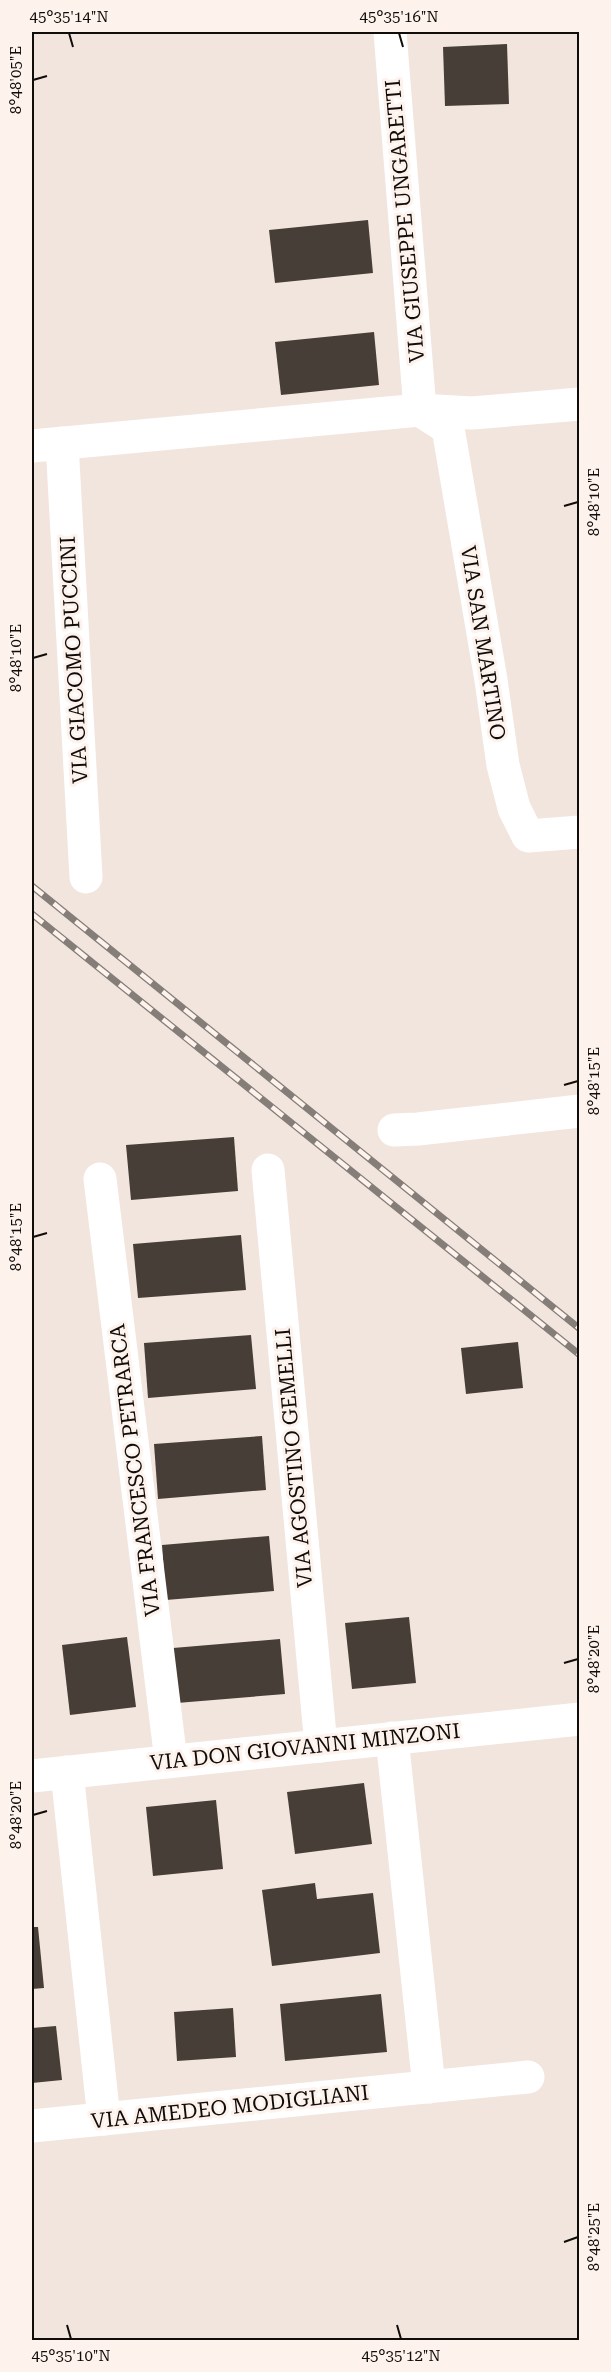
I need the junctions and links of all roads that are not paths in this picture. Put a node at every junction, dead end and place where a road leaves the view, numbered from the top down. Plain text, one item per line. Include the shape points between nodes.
1 (390, 32) edge
2 (579, 404) edge
3 (420, 410) junction
4 (47, 444) edge
5 (579, 832) edge
6 (86, 877) dead end
7 (579, 1111) edge
8 (394, 1130) dead end
9 (268, 1170) dead end
10 (100, 1179) dead end
11 (579, 1719) edge
12 (392, 1738) junction
13 (321, 1746) junction
14 (171, 1761) junction
15 (67, 1772) junction
16 (32, 1776) edge
17 (528, 2077) dead end
18 (429, 2087) junction
19 (104, 2119) junction
20 (32, 2126) edge

1 - 3 street, VIA GIUSEPPE UNGARETTI
2 - 3 street via 472,413
3 - 4 street
3 - 5 street, VIA SAN MARTINO via 448,428 503,765 514,808 528,836
4 - 6 street, VIA GIACOMO PUCCINI
7 - 8 street
9 - 13 street, VIA AGOSTINO GEMELLI
10 - 14 street, VIA FRANCESCO PETRARCA
11 - 12 street, VIA DON GIOVANNI MINZONI
12 - 13 street, VIA DON GIOVANNI MINZONI
12 - 18 street
13 - 14 street, VIA DON GIOVANNI MINZONI
14 - 15 street, VIA DON GIOVANNI MINZONI
15 - 16 street, VIA DON GIOVANNI MINZONI
15 - 19 street
17 - 18 street, VIA AMEDEO MODIGLIANI
18 - 19 street, VIA AMEDEO MODIGLIANI
19 - 20 street, VIA AMEDEO MODIGLIANI

